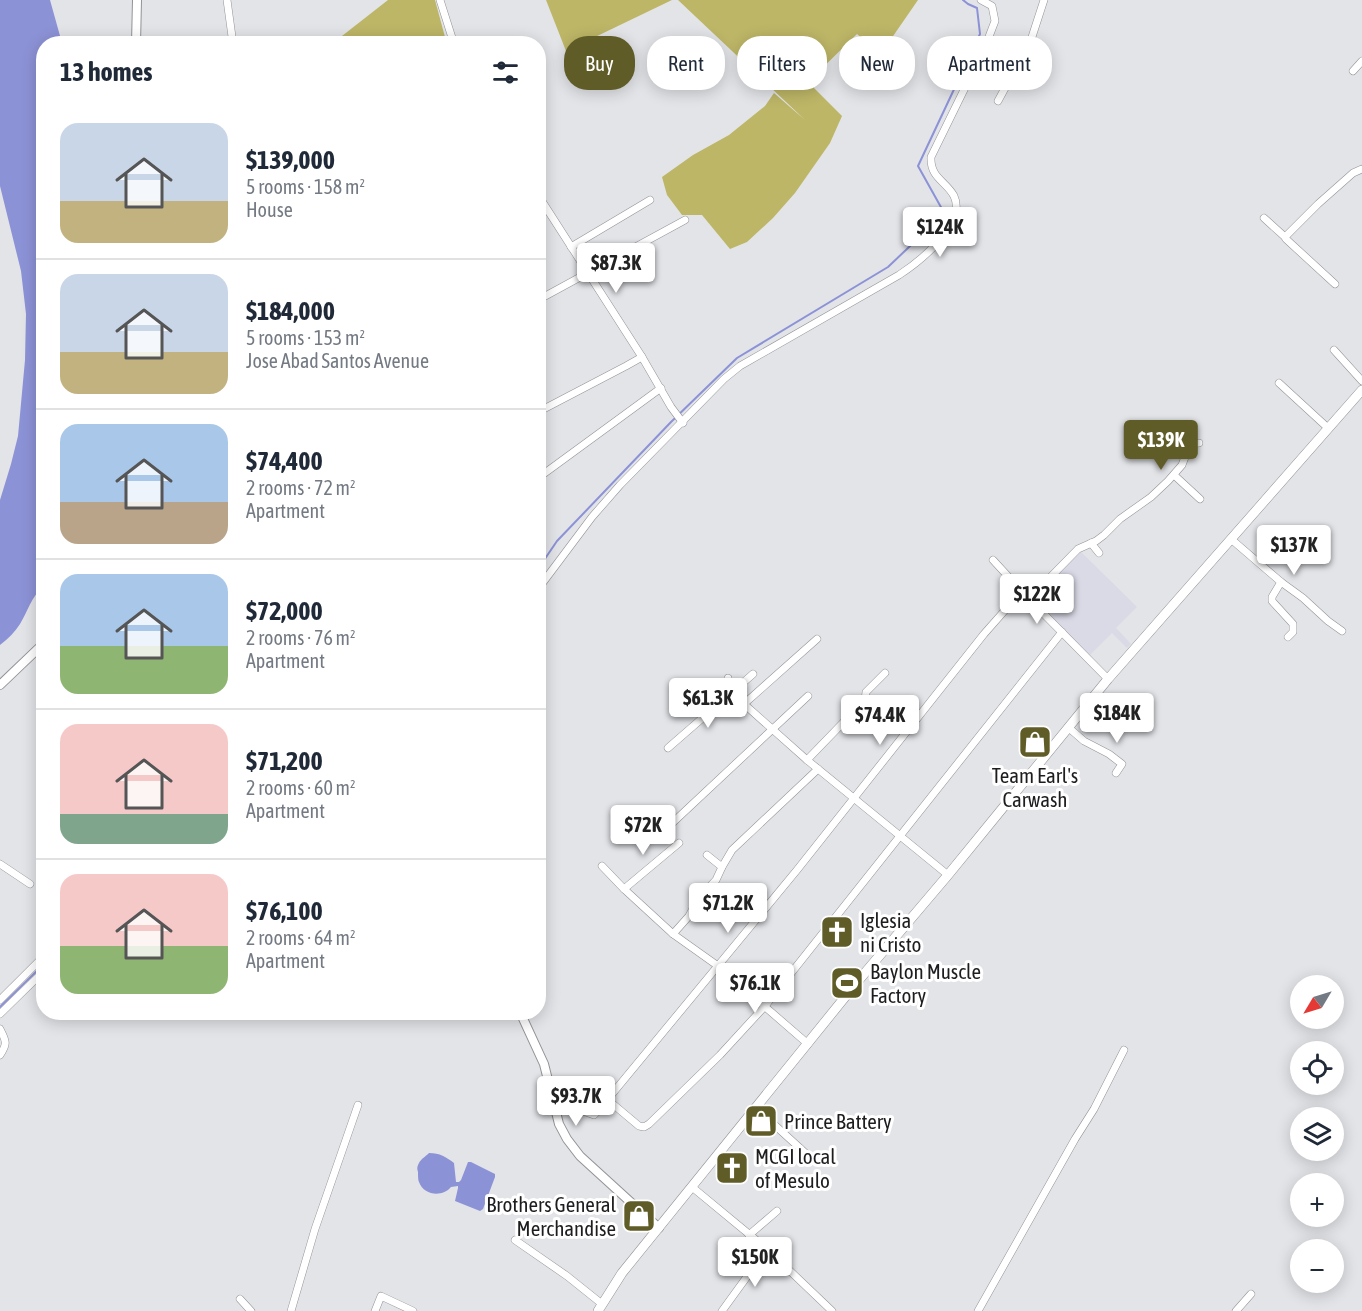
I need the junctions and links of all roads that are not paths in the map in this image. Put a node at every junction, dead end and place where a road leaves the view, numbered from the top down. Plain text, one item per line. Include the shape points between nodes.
1 (137, 0) edge
2 (228, 0) edge
3 (440, 0) edge
4 (1044, 0) edge
5 (983, 2) edge
6 (136, 36) edge
7 (231, 36) edge
8 (451, 36) edge
9 (1362, 61) edge
10 (1353, 71) dead end
11 (998, 101) dead end
12 (1362, 168) edge
13 (650, 200) dead end
14 (546, 208) edge
15 (1264, 218) dead end
16 (685, 220) dead end
17 (1285, 237) junction
18 (571, 247) junction
19 (588, 272) junction
20 (1335, 284) dead end
21 (546, 296) edge
22 (1335, 350) dead end
23 (642, 357) junction
24 (1362, 381) edge
25 (1280, 383) dead end
26 (661, 388) junction
27 (1362, 390) edge
28 (546, 408) edge
29 (682, 421) junction
30 (1328, 428) junction
31 (1199, 444) dead end
32 (546, 472) edge
33 (1174, 475) junction
34 (1200, 499) dead end
35 (1231, 540) junction
36 (1090, 543) junction
37 (1099, 553) dead end
38 (993, 560) dead end
39 (546, 578) edge
40 (1281, 582) junction
41 (1022, 591) junction
42 (1029, 599) junction
43 (1342, 631) dead end
44 (1062, 632) junction
45 (1288, 638) dead end
46 (817, 639) dead end
47 (36, 651) edge
48 (885, 673) dead end
49 (753, 674) dead end
50 (728, 678) dead end
51 (1108, 679) junction
52 (0, 685) edge
53 (731, 692) junction
54 (807, 696) dead end
55 (744, 704) junction
56 (1069, 728) junction
57 (773, 730) junction
58 (668, 748) dead end
59 (807, 760) junction
60 (818, 769) junction
61 (1116, 773) dead end
62 (855, 799) junction
63 (667, 828) dead end
64 (899, 835) junction
65 (679, 843) dead end
66 (707, 855) dead end
67 (0, 864) edge
68 (602, 866) dead end
69 (722, 867) junction
70 (948, 875) junction
71 (30, 884) dead end
72 (624, 889) junction
73 (673, 934) junction
74 (36, 964) edge
75 (718, 966) junction
76 (36, 979) edge
77 (0, 1000) edge
78 (765, 1006) junction
79 (0, 1014) edge
80 (524, 1020) edge
81 (0, 1029) edge
82 (808, 1044) junction
83 (1124, 1050) dead end
84 (0, 1055) edge
85 (549, 1084) junction
86 (608, 1100) junction
87 (358, 1105) dead end
88 (756, 1108) junction
89 (813, 1160) dead end
90 (692, 1187) junction
91 (777, 1211) dead end
92 (659, 1227) junction
93 (749, 1235) junction
94 (515, 1240) dead end
95 (767, 1250) junction
96 (1251, 1294) dead end
97 (240, 1299) dead end
98 (600, 1307) edge
99 (251, 1311) edge
100 (291, 1311) edge
101 (375, 1311) edge
102 (413, 1311) edge
103 (722, 1311) edge
104 (832, 1311) edge
105 (978, 1311) edge
106 (1236, 1311) edge

1 - 6 main road
2 - 7 street
3 - 8 street
4 - 11 street via 1031,40
5 - 29 street via 992,6 995,21 931,157 933,170 956,203 944,234 926,255 899,275 740,366
9 - 10 street
12 - 17 street via 1326,196
13 - 18 street
14 - 18 street
15 - 17 street
16 - 19 street
17 - 20 street
18 - 19 street
19 - 21 street
19 - 23 street
22 - 24 street
23 - 26 street
23 - 28 street
25 - 30 street
26 - 29 street
26 - 32 street
27 - 30 highway
29 - 39 street via 592,516
30 - 35 highway
31 - 33 street via 1190,444
33 - 34 street
33 - 36 street via 1104,536
35 - 40 street
35 - 51 highway
36 - 37 street
36 - 42 street via 1078,549
38 - 41 street
40 - 43 street
40 - 45 street via 1272,601 1293,624
41 - 42 street
41 - 62 street
42 - 44 street
44 - 51 street
44 - 64 street
46 - 55 street
47 - 52 main road
48 - 59 street via 866,692 865,700
49 - 53 street
50 - 53 street via 726,685
51 - 56 highway
53 - 55 street
53 - 58 street
54 - 57 street
55 - 57 street
56 - 61 street via 1118,759 1122,764
56 - 70 highway
57 - 59 street
57 - 63 street
59 - 60 street
60 - 62 street
60 - 69 street via 732,850
62 - 64 street
62 - 75 street
64 - 70 street
64 - 78 street
65 - 72 street
66 - 69 street
67 - 71 street
68 - 72 street
69 - 73 street
70 - 82 highway
72 - 73 street
73 - 75 street
74 - 77 street
75 - 78 street
75 - 86 street
76 - 79 street
78 - 82 street
78 - 86 street via 644,1127
80 - 85 main road
81 - 84 street via 6,1040
82 - 88 highway
83 - 105 street
85 - 86 street via 594,1115
85 - 92 main road via 559,1124 580,1156
87 - 100 street
88 - 89 street
88 - 90 highway
90 - 92 highway
90 - 93 street
91 - 93 street
92 - 98 highway
93 - 95 street
94 - 98 street via 567,1276
95 - 103 street
95 - 104 street
96 - 106 street
97 - 99 street
101 - 102 street via 381,1296

